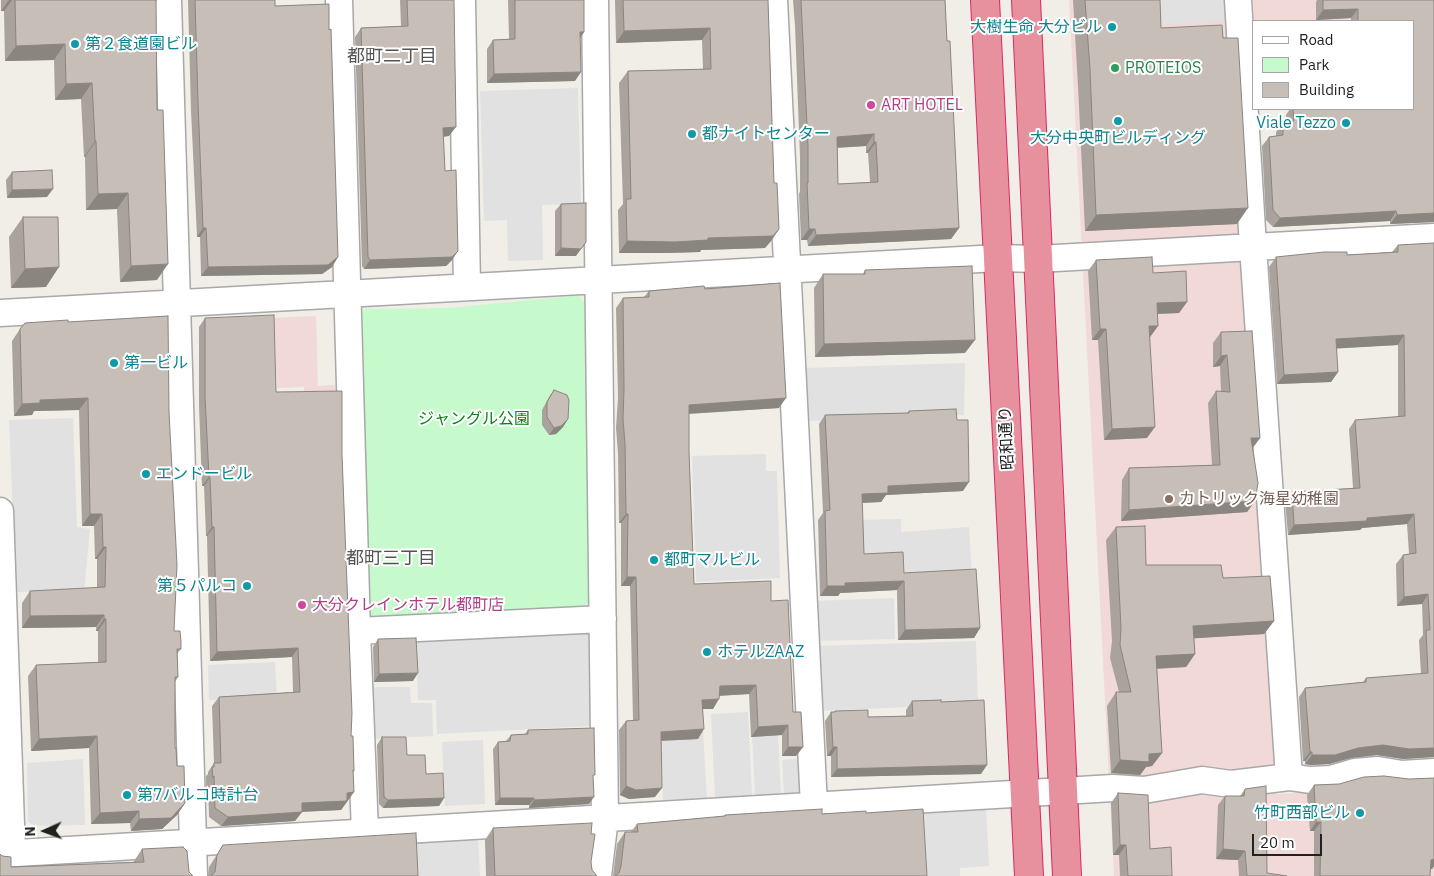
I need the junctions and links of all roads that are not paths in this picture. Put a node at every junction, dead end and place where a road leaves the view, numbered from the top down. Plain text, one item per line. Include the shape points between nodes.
1 (168, 0) edge
2 (339, 0) edge
3 (462, 0) edge
4 (595, 0) edge
5 (774, 0) edge
6 (986, 0) edge
7 (1026, 0) edge
8 (1238, 0) edge
9 (1434, 237) edge
10 (1253, 246) junction
11 (998, 258) junction
12 (1038, 259) junction
13 (787, 270) junction
14 (598, 280) junction
15 (467, 287) junction
16 (348, 294) junction
17 (177, 303) junction
18 (0, 313) edge
19 (0, 511) edge
20 (603, 619) junction
21 (357, 632) junction
22 (1434, 772) edge
23 (1289, 777) junction
24 (1063, 791) junction
25 (1025, 793) junction
26 (814, 806) junction
27 (605, 818) junction
28 (365, 832) junction
29 (194, 842) junction
30 (6, 854) edge
31 (194, 876) edge
32 (598, 876) edge
33 (1029, 876) edge
34 (1067, 876) edge

1 - 17 street
2 - 16 street
3 - 15 street
4 - 14 street
5 - 13 street
6 - 11 highway, 昭和通り
7 - 12 highway
8 - 10 street
9 - 10 street
10 - 12 street
10 - 23 street
11 - 12 street
11 - 13 street
11 - 25 highway, 昭和通り
12 - 24 highway
13 - 14 street
13 - 26 street
14 - 15 street
14 - 20 street
15 - 16 street
16 - 17 street
16 - 21 street
17 - 18 street
17 - 29 street
19 - 30 street
20 - 21 street
20 - 27 street
21 - 28 street
22 - 23 street via 1402,774 1378,770 1354,772 1331,779
23 - 24 street via 1231,784 1202,780 1144,790
24 - 25 street
24 - 34 highway
25 - 26 street
25 - 33 highway, 昭和通り
26 - 27 street
27 - 28 street
27 - 32 street
28 - 29 street
29 - 30 street
29 - 31 street

